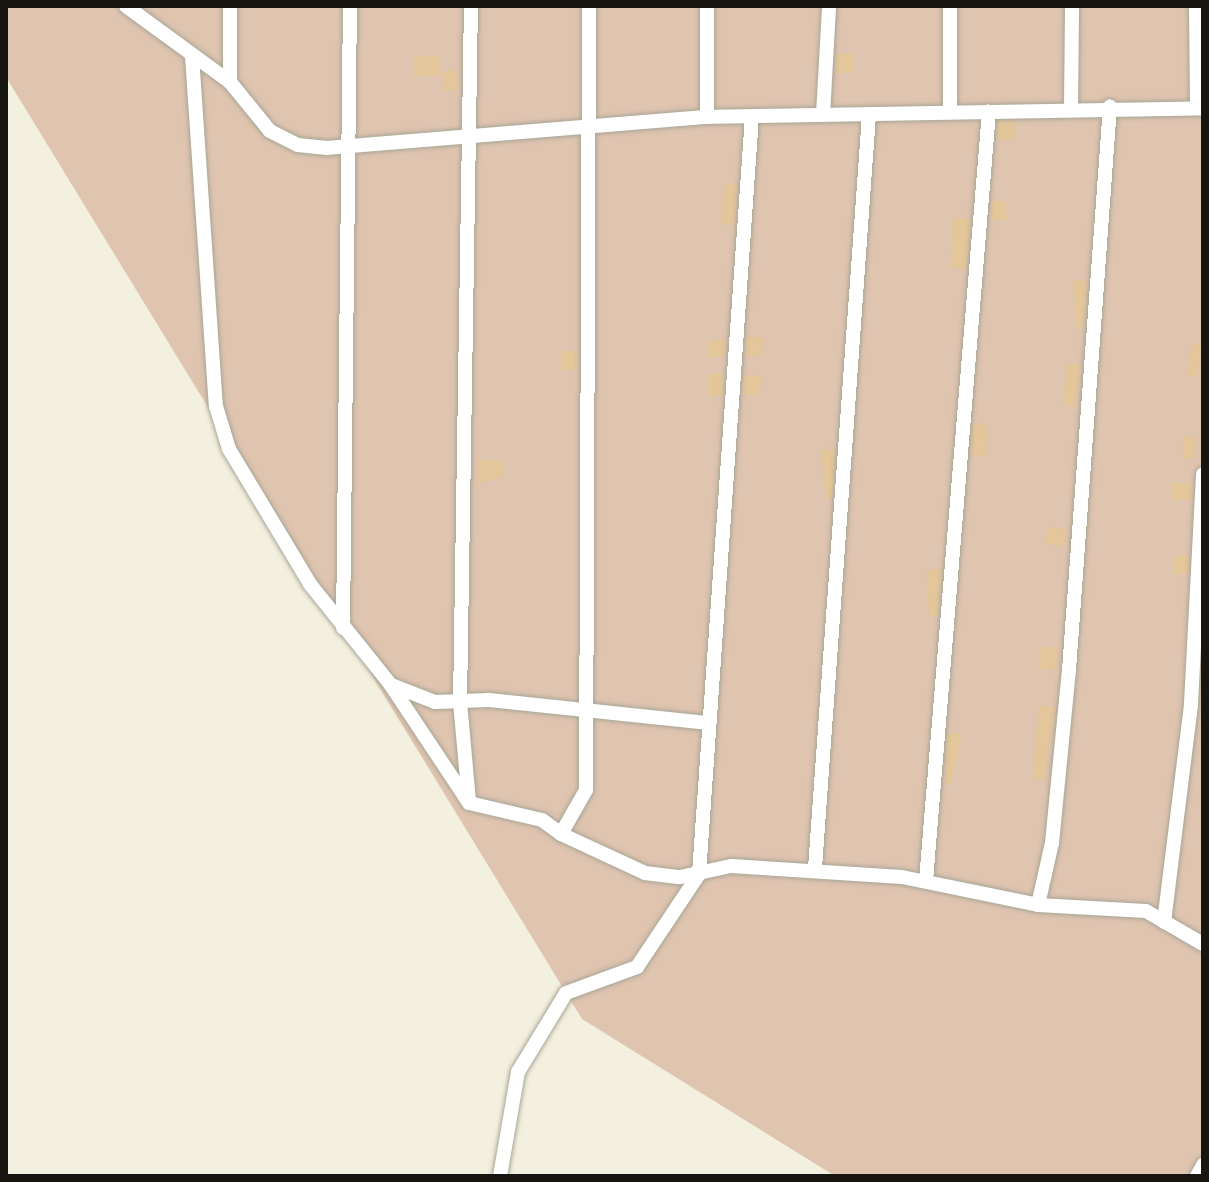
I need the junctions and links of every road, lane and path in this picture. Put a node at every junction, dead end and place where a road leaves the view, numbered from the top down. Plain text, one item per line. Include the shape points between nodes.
1 (126, 6) edge
2 (230, 6) edge
3 (350, 6) edge
4 (471, 6) edge
5 (589, 6) edge
6 (707, 6) edge
7 (829, 6) edge
8 (950, 6) edge
9 (1072, 6) edge
10 (1196, 6) edge
11 (192, 56) junction
12 (230, 82) junction
13 (1110, 106) junction
14 (1071, 107) junction
15 (1200, 107) edge
16 (950, 112) junction
17 (989, 112) junction
18 (823, 115) junction
19 (869, 115) junction
20 (707, 117) junction
21 (752, 117) junction
22 (590, 127) junction
23 (467, 137) junction
24 (352, 144) junction
25 (1203, 474) edge
26 (1200, 581) edge
27 (343, 628) junction
28 (390, 684) junction
29 (460, 703) junction
30 (585, 709) junction
31 (707, 723) junction
32 (469, 803) junction
33 (561, 834) junction
34 (815, 868) junction
35 (699, 874) junction
36 (926, 881) junction
37 (1038, 905) junction
38 (1164, 922) junction
39 (1203, 944) edge
40 (1203, 1165) edge
41 (500, 1176) edge
42 (1197, 1176) edge

1 - 11 street
2 - 12 street
3 - 24 street
4 - 23 street
5 - 22 street
6 - 20 street
7 - 18 street
8 - 16 street
9 - 14 street
10 - 15 street
11 - 12 street
11 - 27 street via 216,406 229,449
12 - 24 street via 270,131 298,145
13 - 14 street
13 - 15 street
13 - 37 street via 1069,670 1052,843
14 - 17 street
16 - 17 street
16 - 19 street
17 - 36 street
18 - 19 street
18 - 21 street
19 - 34 street
20 - 21 street
20 - 22 street
21 - 31 street
22 - 23 street
22 - 30 street
23 - 24 street
23 - 29 street
24 - 27 street
25 - 26 street
26 - 38 street
27 - 28 street
28 - 29 street via 416,699
28 - 32 street
29 - 30 street
29 - 32 street
30 - 31 street
30 - 33 street via 586,790
31 - 35 street
32 - 33 street via 542,820
33 - 35 street via 645,873
34 - 35 street via 731,866
34 - 36 street
35 - 41 street via 637,967 566,993 518,1072
36 - 37 street
37 - 38 street via 1117,906
38 - 39 street
40 - 42 street

